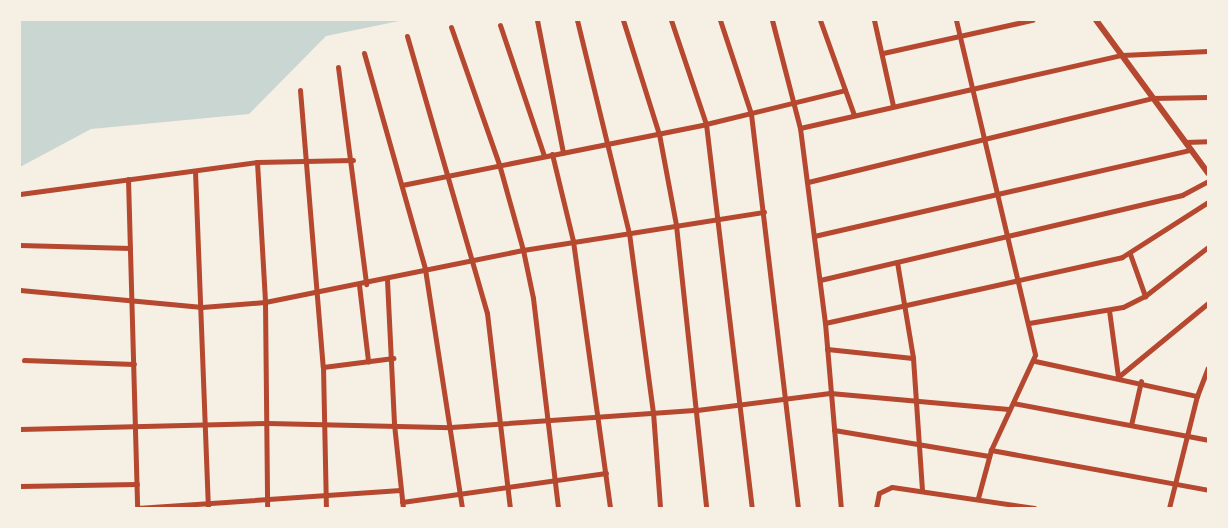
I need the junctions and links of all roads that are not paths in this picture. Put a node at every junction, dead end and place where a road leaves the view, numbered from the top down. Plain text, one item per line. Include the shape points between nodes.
1 (537, 20) edge
2 (577, 20) edge
3 (623, 20) edge
4 (670, 20) edge
5 (720, 20) edge
6 (772, 20) edge
7 (820, 20) edge
8 (874, 20) edge
9 (956, 20) edge
10 (1032, 20) edge
11 (1096, 20) edge
12 (500, 25) dead end
13 (451, 27) dead end
14 (960, 35) junction
15 (406, 36) dead end
16 (1209, 51) edge
17 (364, 53) dead end
18 (883, 53) junction
19 (1122, 55) junction
20 (338, 67) dead end
21 (300, 90) dead end
22 (845, 90) junction
23 (973, 90) junction
24 (1209, 97) edge
25 (1152, 98) junction
26 (796, 105) junction
27 (893, 106) junction
28 (751, 114) junction
29 (854, 115) junction
30 (706, 124) junction
31 (800, 128) junction
32 (659, 134) junction
33 (984, 139) junction
34 (1209, 141) edge
35 (1185, 142) junction
36 (610, 143) junction
37 (1191, 150) junction
38 (563, 152) junction
39 (552, 154) junction
40 (544, 156) junction
41 (352, 160) junction
42 (257, 162) junction
43 (305, 163) junction
44 (499, 164) junction
45 (195, 171) junction
46 (1209, 173) edge
47 (448, 176) junction
48 (128, 179) junction
49 (1209, 181) edge
50 (807, 182) junction
51 (402, 185) junction
52 (996, 192) junction
53 (20, 194) edge
54 (1209, 202) edge
55 (764, 212) junction
56 (718, 218) junction
57 (676, 225) junction
58 (629, 232) junction
59 (1007, 235) junction
60 (814, 236) junction
61 (573, 241) junction
62 (20, 245) edge
63 (1209, 247) edge
64 (130, 248) junction
65 (523, 250) junction
66 (1130, 254) junction
67 (473, 260) junction
68 (897, 262) junction
69 (425, 269) junction
70 (1018, 278) junction
71 (387, 280) junction
72 (820, 280) junction
73 (362, 285) junction
74 (20, 290) edge
75 (318, 293) junction
76 (1145, 296) junction
77 (131, 302) junction
78 (265, 303) junction
79 (1209, 303) edge
80 (906, 304) junction
81 (202, 307) junction
82 (1109, 310) junction
83 (825, 323) junction
84 (1029, 323) junction
85 (827, 349) junction
86 (393, 358) junction
87 (913, 358) junction
88 (24, 360) dead end
89 (368, 361) junction
90 (1035, 362) junction
91 (134, 364) junction
92 (323, 367) junction
93 (1209, 368) edge
94 (1118, 377) junction
95 (1141, 381) junction
96 (830, 393) junction
97 (1197, 396) junction
98 (784, 399) junction
99 (916, 399) junction
100 (1013, 403) junction
101 (741, 404) junction
102 (1008, 409) junction
103 (698, 410) junction
104 (653, 412) junction
105 (599, 415) junction
106 (546, 419) junction
107 (499, 421) junction
108 (268, 423) junction
109 (324, 423) junction
110 (394, 424) junction
111 (205, 425) junction
112 (1131, 425) junction
113 (134, 427) junction
114 (451, 427) junction
115 (20, 429) edge
116 (834, 430) junction
117 (1186, 435) junction
118 (1209, 440) edge
119 (920, 445) junction
120 (990, 453) junction
121 (606, 473) junction
122 (556, 479) junction
123 (1175, 483) junction
124 (137, 484) junction
125 (509, 485) junction
126 (20, 486) edge
127 (400, 490) junction
128 (922, 490) junction
129 (1209, 490) edge
130 (461, 491) junction
131 (327, 498) junction
132 (978, 498) junction
133 (267, 501) junction
134 (403, 505) edge
135 (208, 507) edge
136 (137, 508) edge
137 (267, 508) edge
138 (326, 508) edge
139 (462, 508) edge
140 (510, 508) edge
141 (558, 508) edge
142 (610, 508) edge
143 (660, 508) edge
144 (706, 508) edge
145 (752, 508) edge
146 (798, 508) edge
147 (841, 508) edge
148 (876, 508) edge
149 (1032, 508) edge
150 (1169, 508) edge

1 - 38 street
2 - 36 street
3 - 32 street
4 - 30 street
5 - 28 street
6 - 26 street
7 - 22 street
8 - 18 street
9 - 14 street
10 - 14 street
11 - 19 street
12 - 40 street
13 - 44 street
14 - 18 street
14 - 23 street
15 - 47 street
16 - 19 street
17 - 51 street
18 - 27 street
19 - 23 street
19 - 25 street
20 - 41 street
21 - 43 street
22 - 26 street
22 - 29 street
23 - 27 street
23 - 33 street
24 - 25 street
25 - 33 street
25 - 35 street
26 - 28 street
26 - 31 street
27 - 29 street
28 - 30 street
28 - 55 street
29 - 31 street
30 - 32 street
30 - 56 street
31 - 50 street
32 - 36 street
32 - 57 street
33 - 50 street
33 - 52 street
34 - 35 street
35 - 37 street
36 - 38 street
36 - 58 street
37 - 46 street
37 - 52 street
38 - 39 street
39 - 40 street
39 - 61 street
40 - 44 street
41 - 43 street
41 - 73 street
42 - 43 street
42 - 45 street
42 - 78 street
43 - 75 street
44 - 47 street
44 - 65 street
45 - 48 street
45 - 81 street
47 - 51 street
47 - 67 street
48 - 53 street
48 - 64 street
49 - 59 street via 1182,195
50 - 60 street
51 - 69 street
52 - 59 street
52 - 60 street
54 - 66 street
55 - 56 street
55 - 98 street
56 - 57 street
56 - 101 street
57 - 58 street
57 - 103 street
58 - 61 street
58 - 104 street
59 - 68 street
59 - 70 street
60 - 72 street
61 - 65 street
61 - 105 street
62 - 64 street
63 - 76 street
64 - 77 street
65 - 67 street
65 - 106 street via 533,298
66 - 70 street
66 - 76 street
67 - 69 street
67 - 107 street via 487,313
68 - 72 street
68 - 80 street
69 - 71 street
69 - 114 street
70 - 80 street
70 - 84 street
71 - 73 street
71 - 86 street
72 - 83 street
73 - 75 street
73 - 89 street
74 - 77 street
75 - 78 street
75 - 92 street
76 - 82 street
77 - 81 street
77 - 91 street
78 - 81 street
78 - 108 street
79 - 94 street
80 - 83 street
80 - 87 street
81 - 111 street
82 - 84 street
82 - 94 street
83 - 85 street
84 - 90 street
85 - 87 street
85 - 96 street
86 - 89 street
86 - 110 street
87 - 99 street
88 - 91 street
89 - 92 street
90 - 94 street
90 - 100 street
91 - 113 street
92 - 109 street
93 - 97 street
94 - 95 street
95 - 97 street
95 - 112 street
96 - 98 street
96 - 99 street
96 - 116 street
97 - 117 street
98 - 101 street
98 - 146 street
99 - 102 street
99 - 119 street
100 - 102 street
100 - 112 street
101 - 103 street
101 - 145 street
102 - 120 street
103 - 104 street
103 - 144 street
104 - 105 street
104 - 143 street
105 - 106 street
105 - 121 street
106 - 107 street
106 - 122 street
107 - 114 street
107 - 125 street
108 - 109 street
108 - 111 street
108 - 133 street
109 - 110 street
109 - 131 street
110 - 114 street
110 - 127 street
111 - 113 street
111 - 135 street
112 - 117 street
113 - 115 street
113 - 124 street
114 - 130 street
116 - 119 street
116 - 147 street
117 - 118 street
117 - 123 street
119 - 120 street
119 - 128 street
120 - 123 street
120 - 132 street
121 - 122 street
121 - 142 street
122 - 125 street
122 - 141 street
123 - 129 street
123 - 150 street
124 - 126 street
124 - 136 street
125 - 130 street
125 - 140 street
127 - 131 street
127 - 134 street
128 - 132 street
128 - 148 street via 886,488 879,493
130 - 134 street
130 - 139 street
131 - 133 street
131 - 138 street
132 - 149 street
133 - 135 street
133 - 137 street
135 - 136 street

